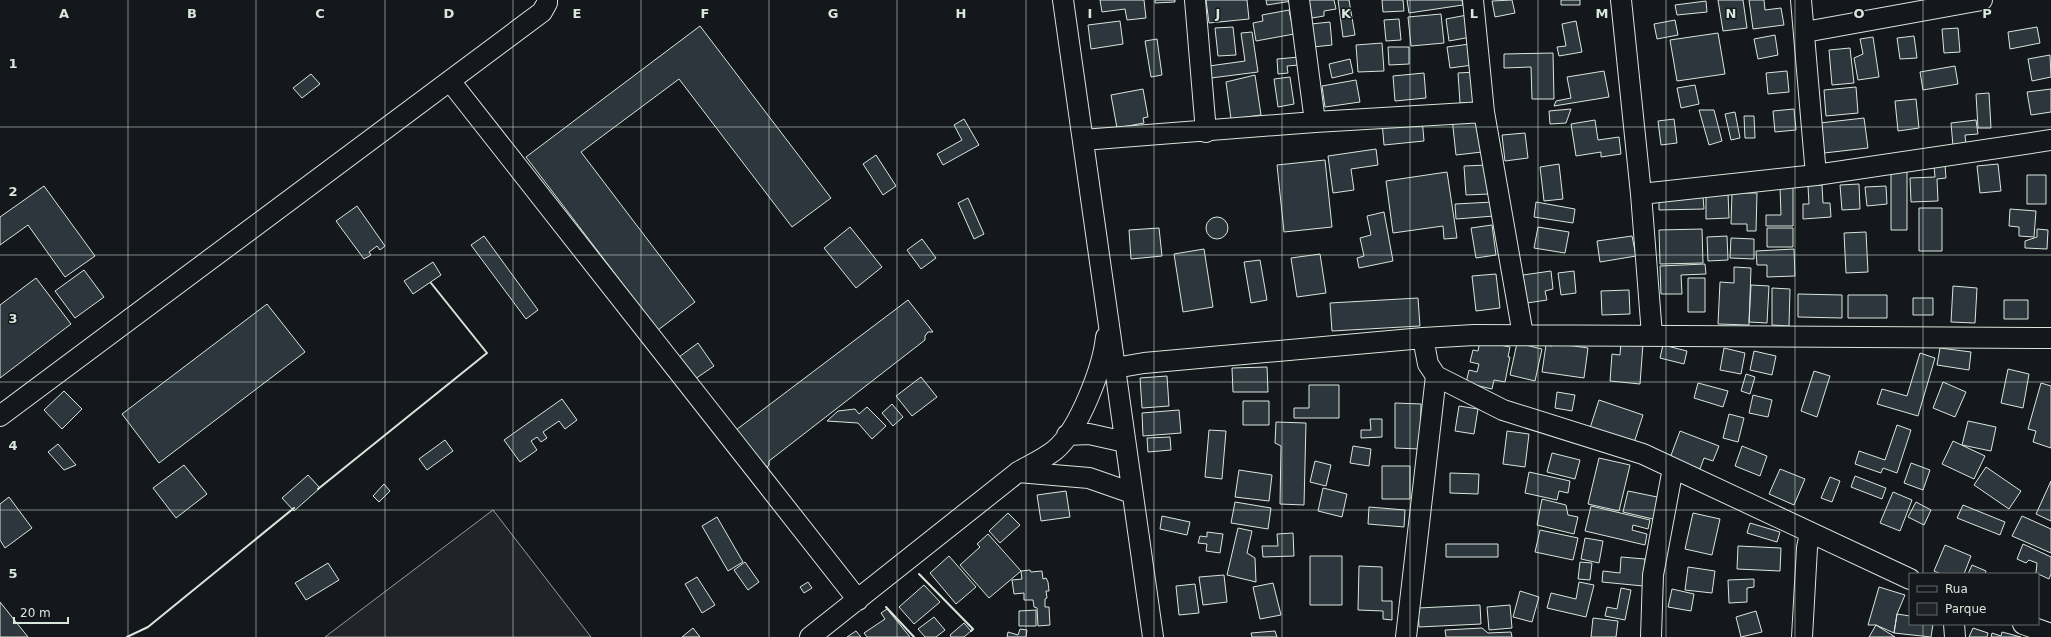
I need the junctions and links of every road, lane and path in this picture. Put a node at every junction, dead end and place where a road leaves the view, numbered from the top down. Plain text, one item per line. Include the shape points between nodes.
1 (546, 0) edge
2 (1063, 0) edge
3 (1195, 0) edge
4 (1299, 0) edge
5 (1473, 0) edge
6 (1621, 0) edge
7 (1801, 0) edge
8 (1982, 0) edge
9 (1805, 32) junction
10 (450, 81) junction
11 (1484, 112) junction
12 (1315, 122) junction
13 (1206, 132) junction
14 (1083, 140) junction
15 (2051, 140) edge
16 (1816, 175) junction
17 (1641, 194) junction
18 (1108, 317) junction
19 (1523, 335) junction
20 (1652, 335) junction
21 (1423, 338) junction
22 (2051, 338) edge
23 (1115, 368) junction
24 (1436, 376) junction
25 (0, 416) edge
26 (1067, 435) junction
27 (1125, 442) junction
28 (1672, 468) junction
29 (1018, 472) junction
30 (1132, 494) junction
31 (1810, 533) junction
32 (1909, 579) edge
33 (858, 600) junction
34 (1954, 625) edge
35 (2026, 625) edge
36 (2051, 634) edge
37 (810, 637) edge
38 (1153, 637) edge
39 (1406, 637) edge
40 (1651, 637) edge
41 (1802, 637) edge
42 (1955, 637) edge

1 - 10 street via 542,12
2 - 14 street
3 - 13 street
4 - 12 street
5 - 11 street
6 - 17 street
7 - 9 street
8 - 9 street
9 - 16 street
10 - 25 street
10 - 33 street
11 - 12 street
11 - 19 street
12 - 13 street
13 - 14 street
14 - 18 street
15 - 16 street
16 - 17 street
17 - 20 street
18 - 23 street
18 - 26 street via 1102,359 1085,404
19 - 20 street
19 - 21 street
20 - 22 street
21 - 23 street via 1144,363
21 - 24 street via 1428,364
23 - 27 street
24 - 28 street via 1502,410 1643,454
24 - 39 street
26 - 27 street via 1088,434
26 - 29 street via 1055,450
27 - 30 street
28 - 31 street
28 - 40 street via 1653,575
29 - 30 street via 1089,478
29 - 33 street
30 - 38 street
31 - 32 street
31 - 41 street
33 - 37 street
34 - 42 street
35 - 36 street

